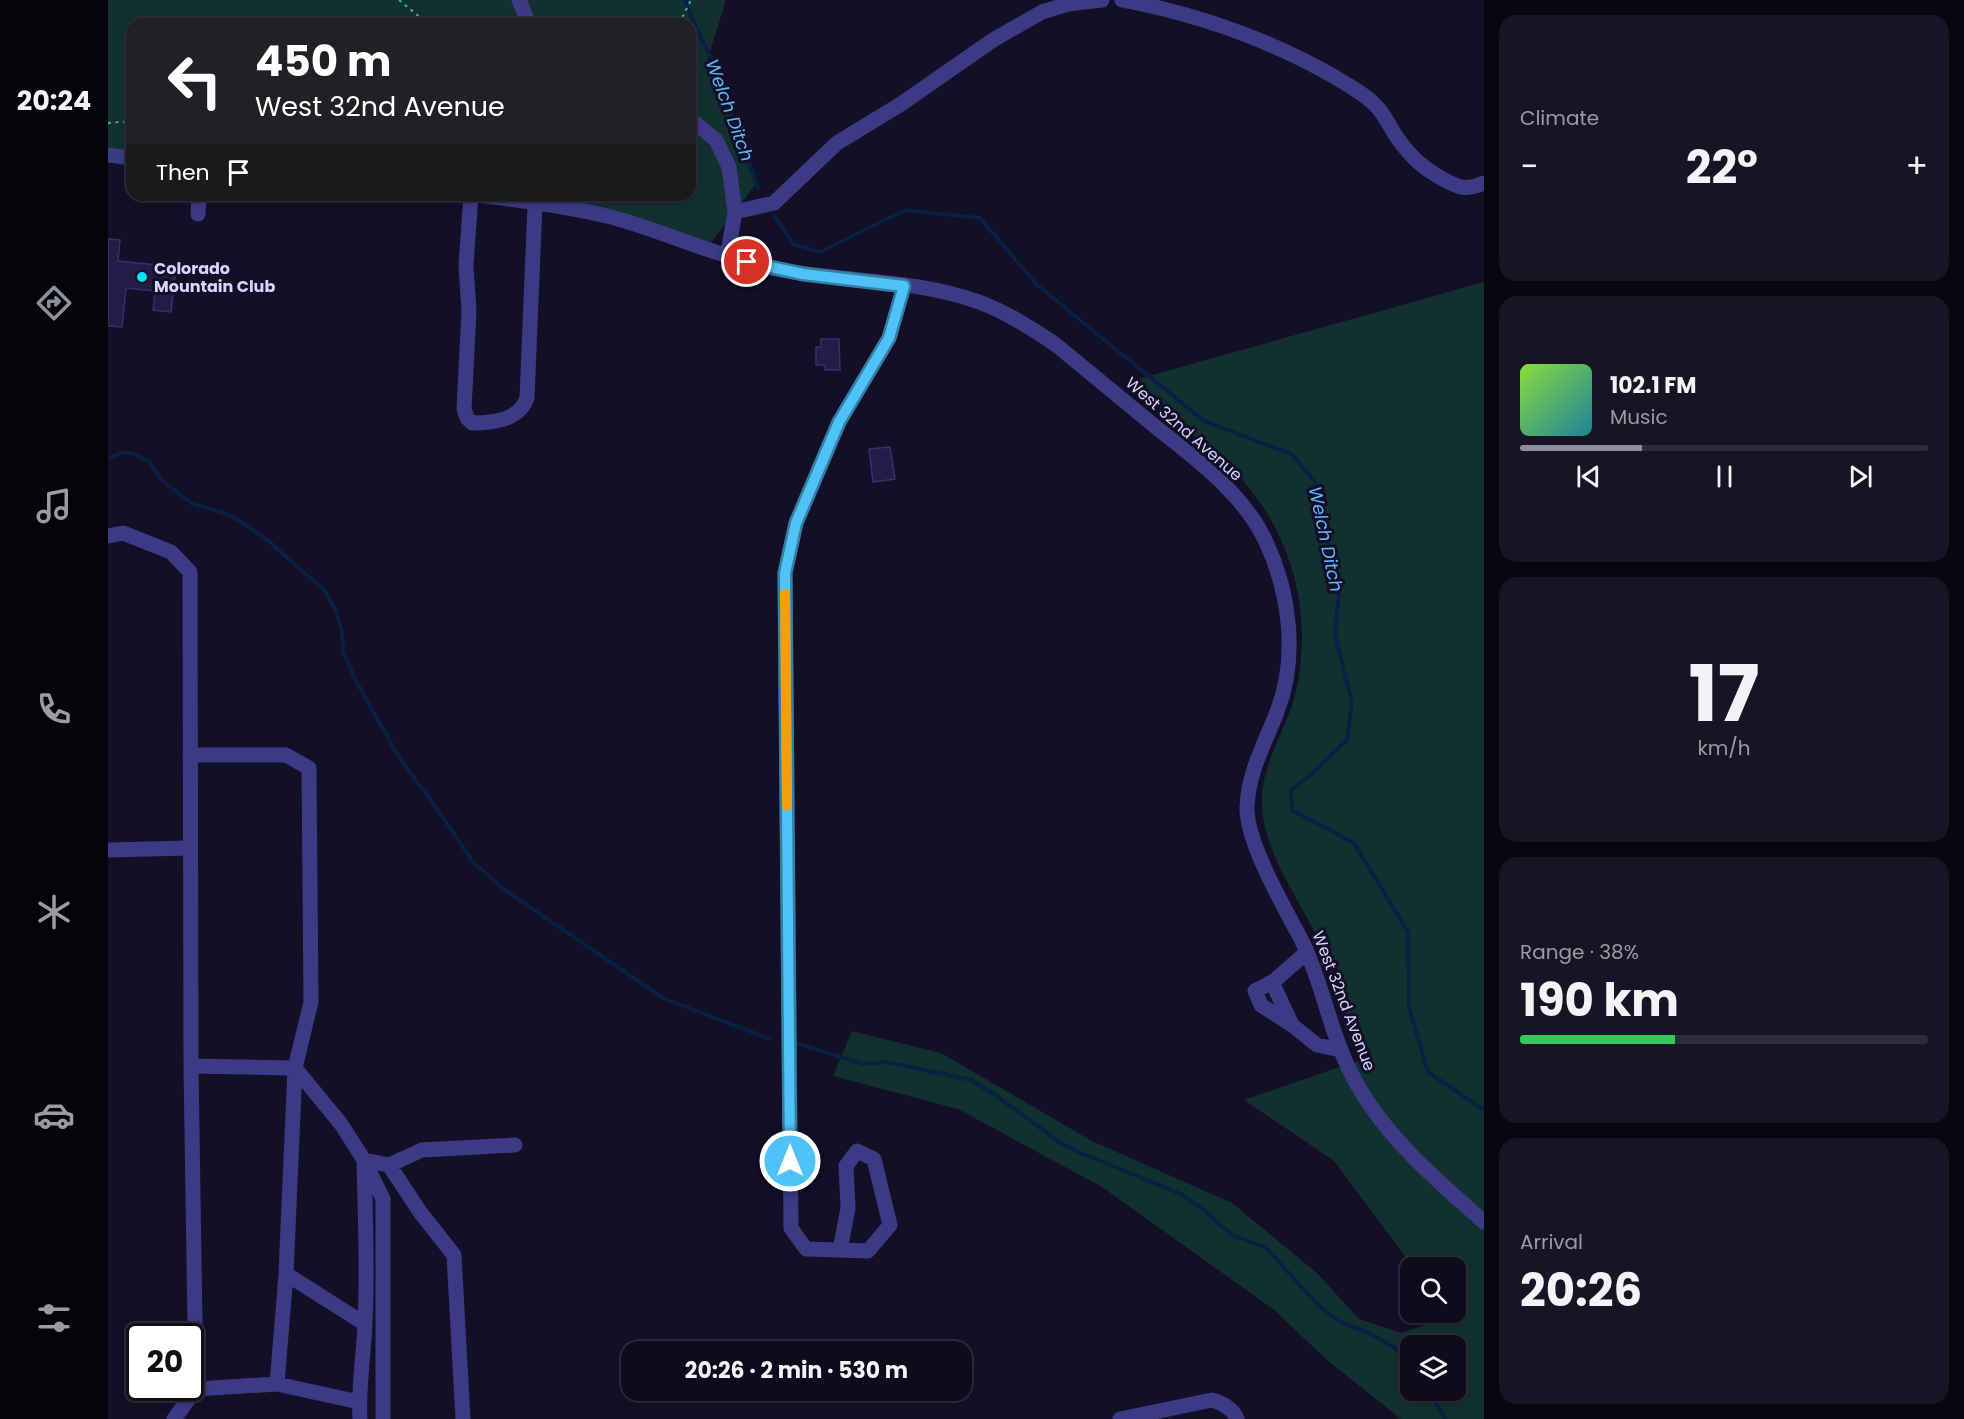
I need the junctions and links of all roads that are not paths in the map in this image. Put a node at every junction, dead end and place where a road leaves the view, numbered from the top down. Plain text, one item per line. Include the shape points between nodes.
1 (519, 0) edge
2 (1102, 0) edge
3 (1122, 0) edge
4 (526, 18) edge
5 (696, 124) edge
6 (108, 155) edge
7 (126, 157) edge
8 (1484, 183) edge
9 (199, 201) edge
10 (471, 201) edge
11 (515, 201) edge
12 (535, 204) junction
13 (735, 212) junction
14 (198, 214) dead end
15 (727, 258) junction
16 (904, 286) junction
17 (108, 536) edge
18 (190, 755) junction
19 (190, 848) junction
20 (108, 850) edge
21 (1307, 952) junction
22 (1341, 1050) junction
23 (191, 1066) junction
24 (294, 1068) junction
25 (514, 1145) dead end
26 (364, 1160) junction
27 (389, 1164) junction
28 (1484, 1222) edge
29 (840, 1250) junction
30 (286, 1274) junction
31 (195, 1323) edge
32 (365, 1324) junction
33 (277, 1384) junction
34 (204, 1389) edge
35 (187, 1401) edge
36 (359, 1402) junction
37 (1172, 1413) edge
38 (174, 1419) edge
39 (360, 1419) edge
40 (383, 1419) edge
41 (463, 1419) edge
42 (1120, 1419) edge
43 (1237, 1419) edge

1 - 4 street
2 - 13 street via 1042,12 993,40 837,143 774,203
3 - 8 street via 1248,34 1300,57 1377,107 1420,166 1465,189
5 - 13 street via 716,140 729,167
6 - 7 street
9 - 14 street
10 - 12 street via 464,409 472,423 511,417 523,408 527,398
11 - 12 street, West 32nd Avenue
12 - 15 street, West 32nd Avenue via 610,217
13 - 15 street
15 - 16 street, West 32nd Avenue via 803,274
16 - 21 street, West 32nd Avenue via 937,290 978,302 1055,344 1232,492 1266,540 1285,600 1289,669 1278,710 1254,768 1247,811 1261,858
16 - 29 street via 889,338 839,422 796,523 785,573 790,1228 806,1249
17 - 18 street via 123,533 171,552 190,572
18 - 19 street
18 - 24 street via 286,755 309,768 311,1002
19 - 20 street
19 - 23 street
21 - 22 street, West 32nd Avenue
21 - 22 street via 1272,982 1292,1024 1317,1045
22 - 28 street, West 32nd Avenue via 1368,1103 1404,1148
23 - 24 street
23 - 31 street
24 - 26 street via 341,1124
24 - 30 street
25 - 27 street via 422,1150
26 - 27 street
26 - 32 street
26 - 40 street via 383,1198
27 - 41 street via 454,1255
29 - 29 street via 848,1208 846,1166 856,1151 874,1159 890,1225 868,1251
30 - 32 street
30 - 33 street
32 - 36 street
33 - 34 street
33 - 36 street
35 - 38 street
36 - 39 street
37 - 42 street
37 - 43 street via 1212,1400 1223,1402

